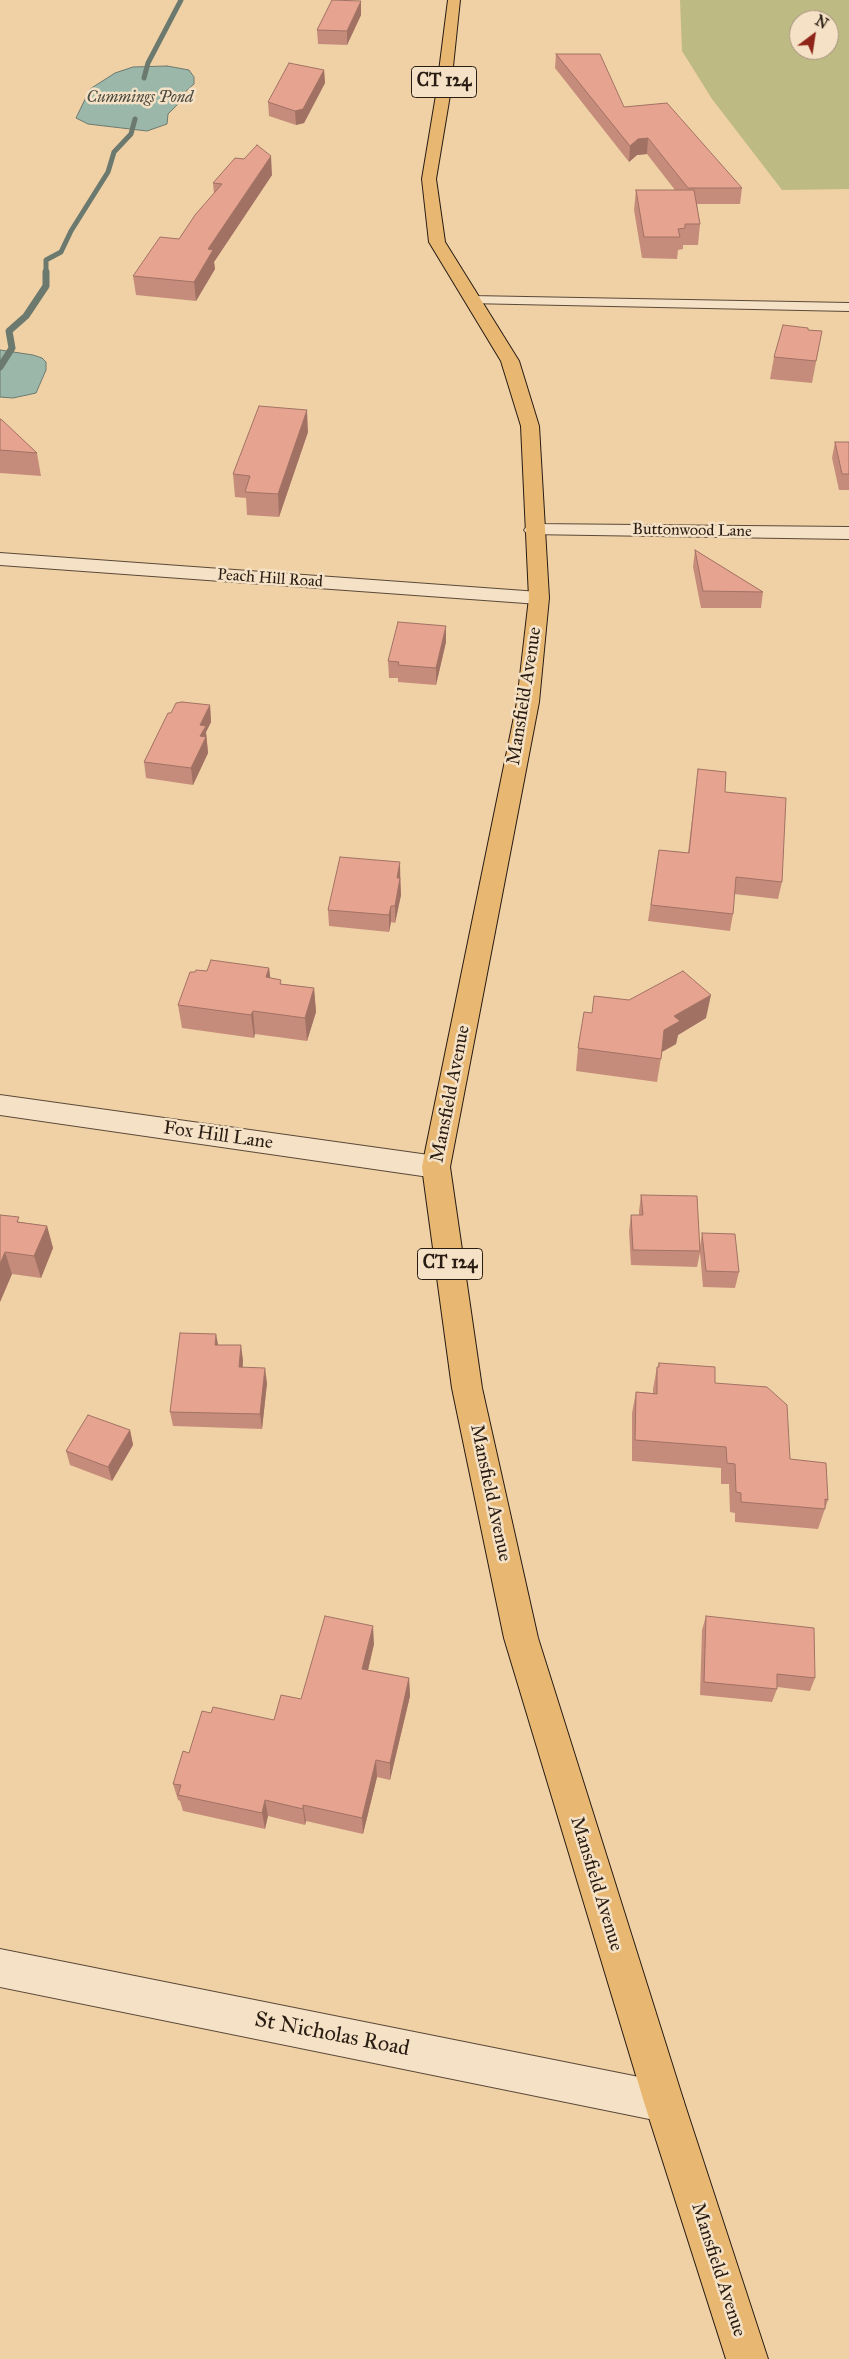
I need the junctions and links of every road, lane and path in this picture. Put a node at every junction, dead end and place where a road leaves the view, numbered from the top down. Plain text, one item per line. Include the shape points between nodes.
1 (454, 0) edge
2 (472, 300) junction
3 (849, 307) edge
4 (534, 530) junction
5 (849, 533) edge
6 (0, 559) edge
7 (539, 598) junction
8 (0, 1105) edge
9 (436, 1167) junction
10 (0, 1968) edge
11 (664, 2102) junction
12 (747, 2359) edge

1 - 2 main road, Mansfield Avenue / CT 124 via 429,179 437,242
2 - 3 lane
2 - 4 main road, Mansfield Avenue / CT 124 via 510,361 530,426
4 - 5 street, Buttonwood Lane
4 - 7 main road, Mansfield Avenue / CT 124
6 - 7 street, Peach Hill Road
7 - 9 main road, Mansfield Avenue / CT 124 via 528,702
8 - 9 street, Fox Hill Lane
9 - 11 main road, Mansfield Avenue / CT 124 via 468,1388 521,1638
10 - 11 street, St Nicholas Road
11 - 12 main road, Mansfield Avenue / CT 124

